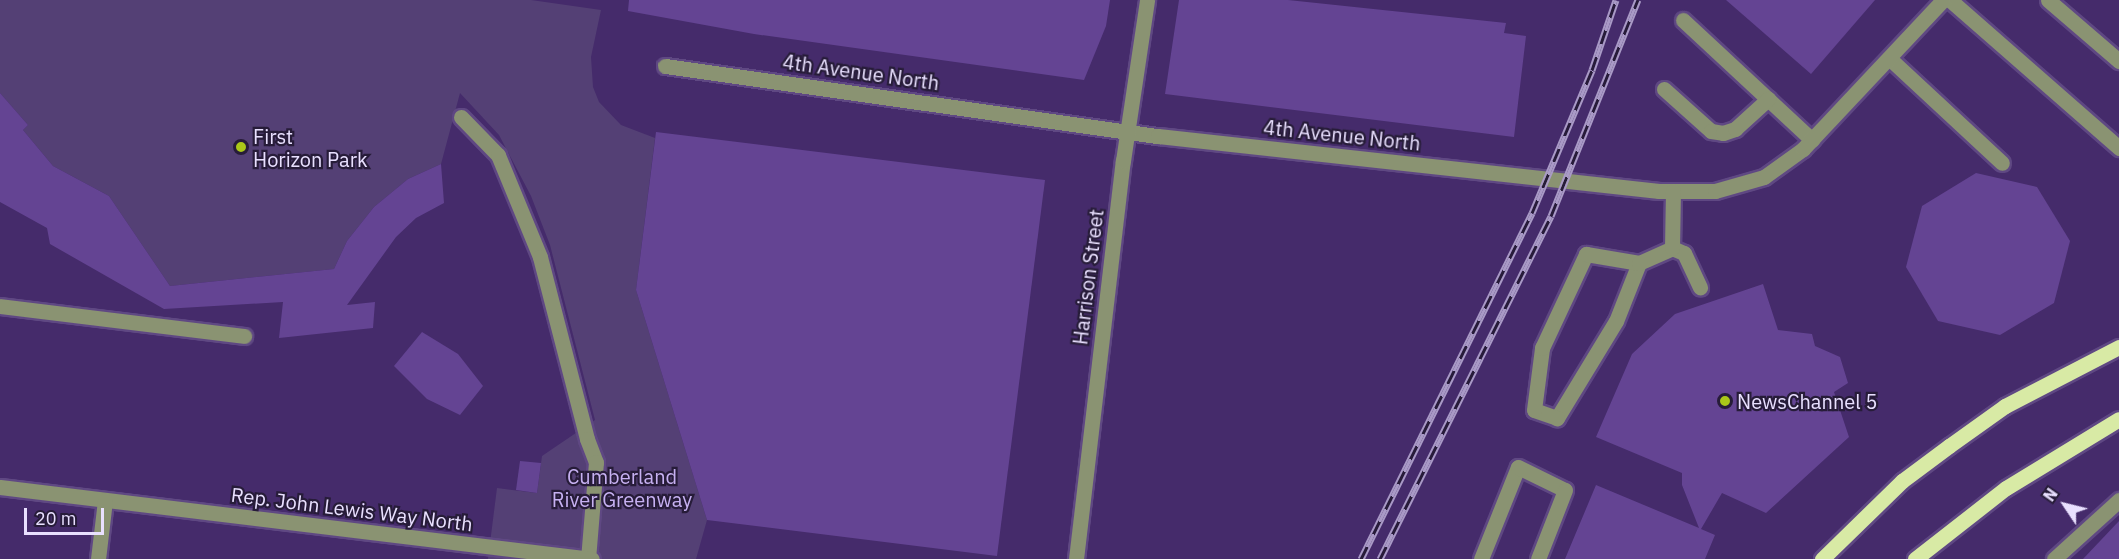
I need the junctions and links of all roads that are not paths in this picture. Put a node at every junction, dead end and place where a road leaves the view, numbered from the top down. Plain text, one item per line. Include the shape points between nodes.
1 (1147, 0) edge
2 (1943, 0) edge
3 (1950, 0) edge
4 (2048, 0) edge
5 (1683, 20) dead end
6 (1889, 58) junction
7 (2119, 61) edge
8 (665, 66) dead end
9 (1664, 89) dead end
10 (1768, 99) junction
11 (461, 117) dead end
12 (1127, 131) junction
13 (1812, 140) junction
14 (2119, 148) edge
15 (2002, 163) dead end
16 (1673, 191) junction
17 (1672, 248) junction
18 (1639, 263) junction
19 (1700, 288) dead end
20 (0, 306) edge
21 (244, 336) dead end
22 (2119, 347) edge
23 (2118, 423) edge
24 (0, 487) edge
25 (105, 500) junction
26 (2119, 500) edge
27 (98, 559) edge
28 (590, 559) edge
29 (1076, 559) edge
30 (1481, 559) edge
31 (1538, 559) edge
32 (1822, 559) edge
33 (1915, 559) edge
34 (2054, 559) edge

1 - 12 street, Harrison Street
2 - 6 street, 4th Avenue North
3 - 14 street
4 - 7 street
5 - 10 street
6 - 13 street, 4th Avenue North
6 - 15 street
8 - 12 street, 4th Avenue North
9 - 10 street via 1711,131 1723,133 1735,129
10 - 13 street
11 - 28 street via 498,155 540,257 596,462
12 - 16 street, 4th Avenue North
12 - 29 street, Harrison Street
13 - 16 street, 4th Avenue North via 1764,177 1715,191
16 - 17 street
17 - 18 street
17 - 19 street via 1684,253
18 - 18 street via 1586,254 1542,348 1534,410 1557,418 1616,321
20 - 21 street
22 - 32 main road via 2005,406 1902,481
23 - 33 main road via 2006,488
24 - 25 street, Rep. John Lewis Way North
25 - 27 street
25 - 28 street, Rep. John Lewis Way North
26 - 34 street
30 - 31 street via 1518,467 1565,490

